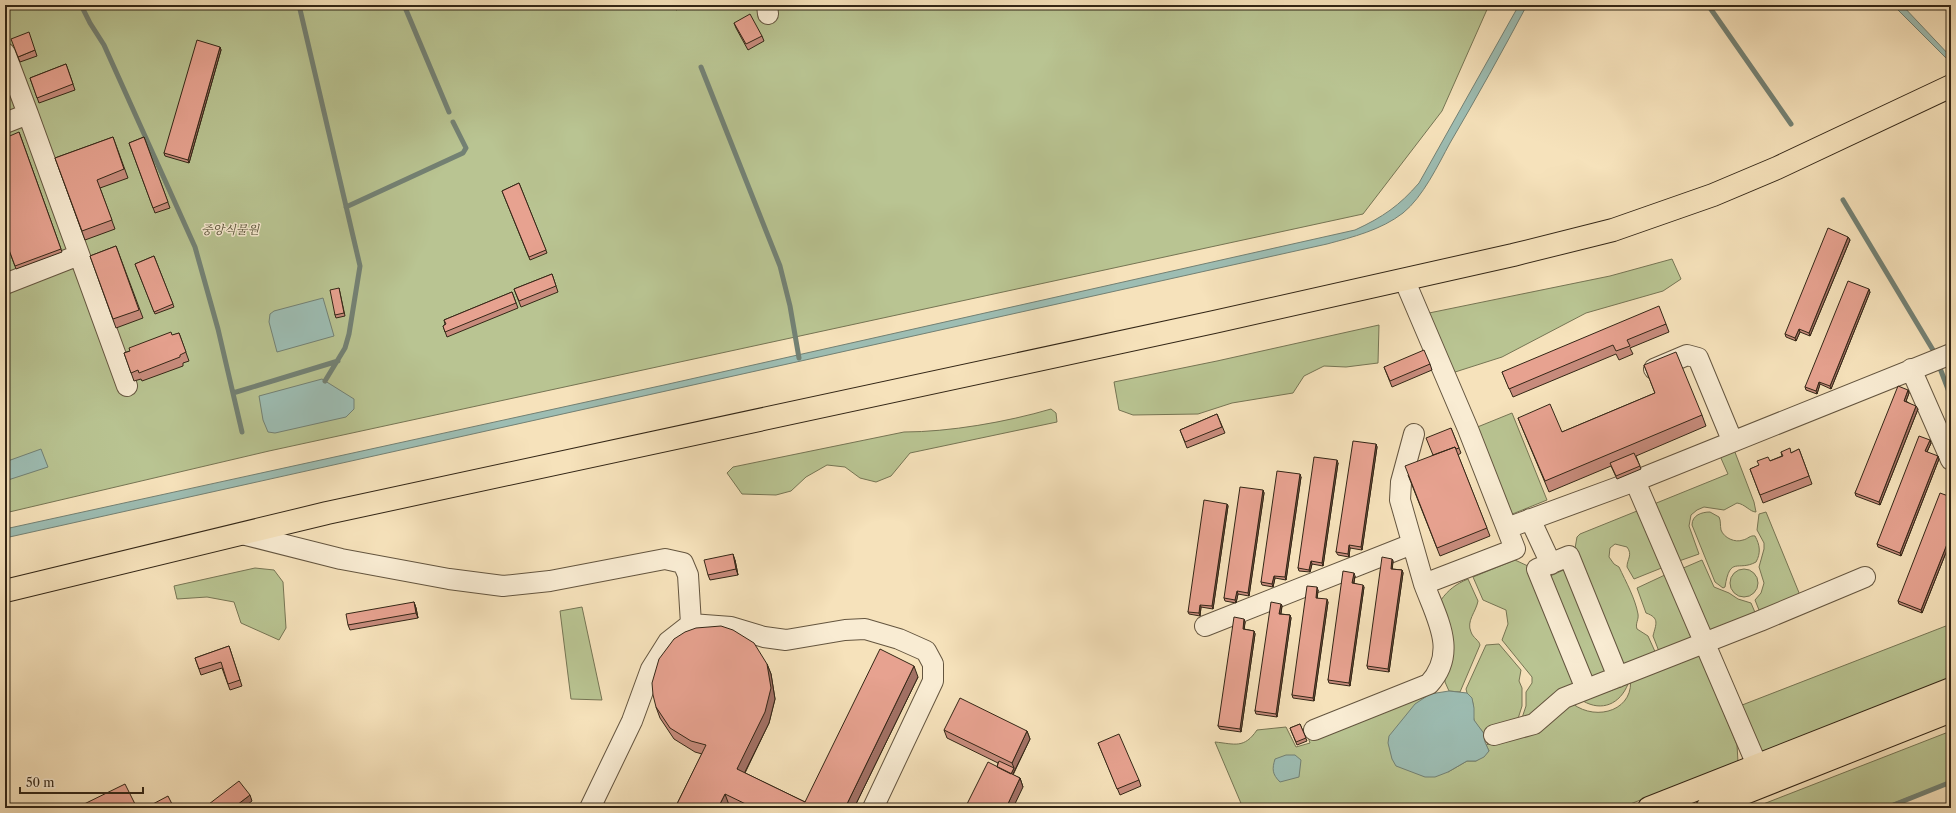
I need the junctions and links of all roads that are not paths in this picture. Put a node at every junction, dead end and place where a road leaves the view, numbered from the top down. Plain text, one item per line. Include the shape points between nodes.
1 (5, 53) edge
2 (1951, 86) edge
3 (28, 114) junction
4 (5, 123) edge
5 (79, 255) junction
6 (1404, 279) junction
7 (6, 281) edge
8 (1932, 361) edge
9 (1647, 372) edge
10 (127, 386) dead end
11 (1414, 434) dead end
12 (1732, 440) junction
13 (1951, 460) edge
14 (1635, 480) junction
15 (1530, 519) junction
16 (1507, 528) junction
17 (242, 534) junction
18 (1412, 544) junction
19 (1551, 564) junction
20 (1865, 577) dead end
21 (1424, 584) junction
22 (5, 591) edge
23 (691, 624) junction
24 (1205, 626) dead end
25 (1704, 644) junction
26 (1618, 677) junction
27 (1586, 689) junction
28 (1951, 689) edge
29 (1951, 712) edge
30 (1314, 730) dead end
31 (1494, 735) dead end
32 (1757, 765) junction
33 (590, 808) edge
34 (873, 808) edge
35 (1649, 808) edge
36 (1707, 808) edge

1 - 3 street
2 - 6 main road via 1777,168 1713,195 1613,230
3 - 4 street
3 - 5 street
5 - 7 street
5 - 10 street
6 - 16 street
6 - 17 main road via 327,513
8 - 12 street
8 - 13 street
9 - 12 street via 1688,356 1698,358
11 - 18 street via 1401,482 1400,500
12 - 14 street
14 - 15 street
14 - 25 street
15 - 16 street
15 - 19 street
16 - 21 street via 1515,549
17 - 22 main road
17 - 23 street via 341,558 449,579 503,586 550,581 665,558 683,564 688,575
18 - 21 street
18 - 24 street
19 - 26 street via 1569,556
19 - 27 street via 1537,569
20 - 25 street
21 - 30 street via 1444,639 1444,658 1438,674 1429,684
23 - 33 street via 668,642 651,669 632,721
23 - 34 street via 730,627 764,637 786,640 866,629 899,638 926,651 933,664 933,681
25 - 26 street
25 - 32 street
26 - 27 street
27 - 31 street via 1564,698 1534,724
28 - 32 main road
29 - 36 main road
32 - 35 main road

